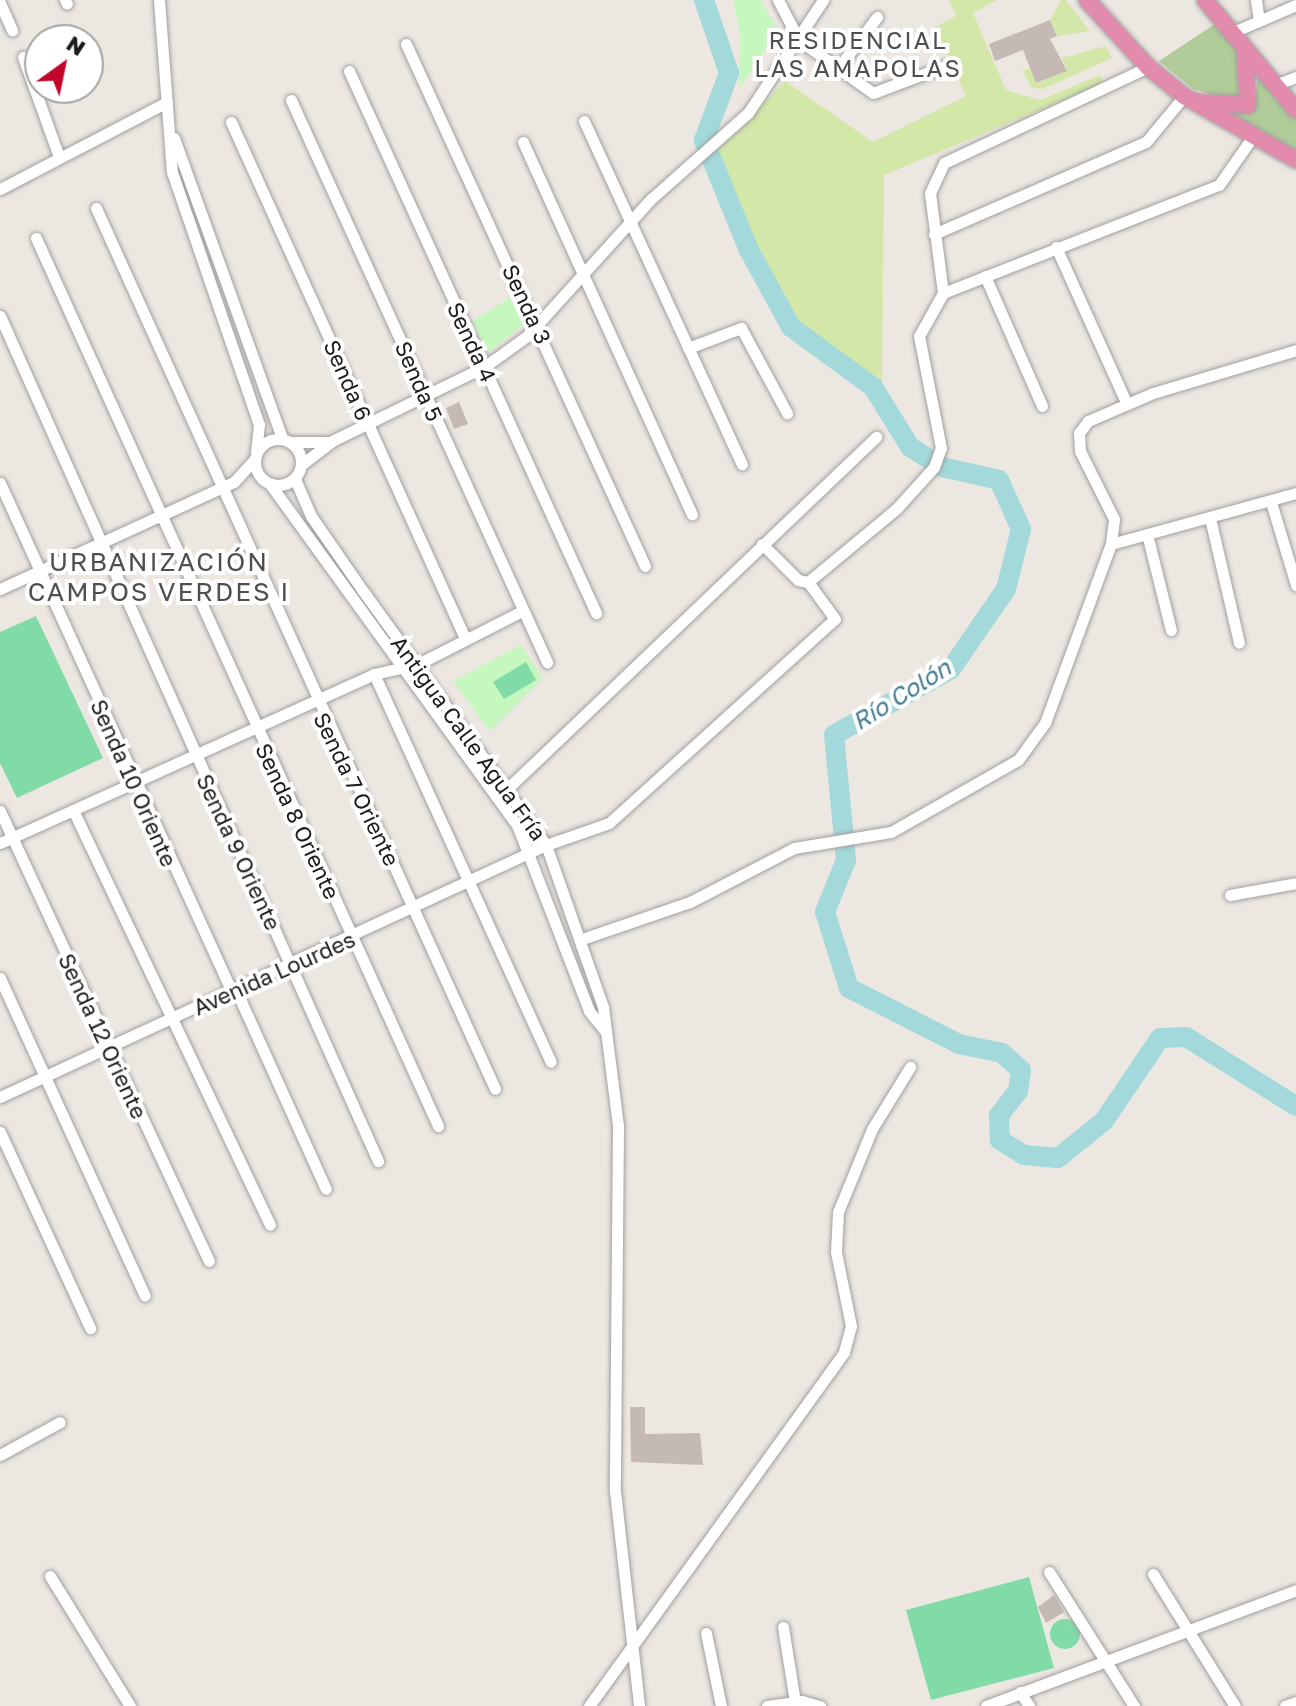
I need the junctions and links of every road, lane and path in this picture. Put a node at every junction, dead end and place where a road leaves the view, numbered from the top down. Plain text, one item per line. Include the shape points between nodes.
1 (159, 0) edge
2 (778, 0) edge
3 (823, 0) edge
4 (1087, 0) edge
5 (1205, 0) edge
6 (1256, 0) edge
7 (0, 3) edge
8 (1296, 5) edge
9 (877, 17) dead end
10 (1259, 21) junction
11 (12, 30) dead end
12 (799, 40) junction
13 (1236, 40) junction
14 (406, 44) dead end
15 (23, 57) dead end
16 (945, 66) dead end
17 (1148, 67) junction
18 (349, 71) dead end
19 (836, 71) junction
20 (1296, 77) edge
21 (1275, 85) junction
22 (1188, 99) junction
23 (291, 100) dead end
24 (167, 102) junction
25 (1296, 110) edge
26 (584, 121) dead end
27 (231, 122) dead end
28 (171, 130) junction
29 (1251, 139) junction
30 (523, 142) dead end
31 (59, 157) junction
32 (1296, 160) edge
33 (0, 189) edge
34 (96, 208) dead end
35 (631, 223) junction
36 (934, 234) junction
37 (36, 238) dead end
38 (1056, 247) junction
39 (581, 272) junction
40 (985, 276) junction
41 (943, 293) junction
42 (0, 316) edge
43 (537, 325) junction
44 (688, 348) junction
45 (1296, 350) edge
46 (484, 367) junction
47 (425, 396) junction
48 (1127, 404) junction
49 (1042, 406) dead end
50 (787, 413) dead end
51 (367, 424) junction
52 (876, 437) dead end
53 (286, 440) junction
54 (332, 441) junction
55 (256, 456) junction
56 (302, 464) junction
57 (742, 464) dead end
58 (295, 479) junction
59 (234, 482) junction
60 (268, 482) junction
61 (0, 483) edge
62 (218, 489) junction
63 (1296, 493) edge
64 (1271, 502) junction
65 (692, 515) dead end
66 (157, 517) junction
67 (1210, 518) junction
68 (1147, 534) junction
69 (102, 542) junction
70 (762, 544) junction
71 (1111, 544) junction
72 (645, 566) dead end
73 (41, 572) junction
74 (808, 582) junction
75 (1296, 585) edge
76 (0, 589) edge
77 (522, 611) junction
78 (596, 613) dead end
79 (1171, 630) dead end
80 (465, 638) junction
81 (1239, 643) dead end
82 (547, 662) dead end
83 (418, 664) junction
84 (397, 666) junction
85 (374, 674) junction
86 (314, 700) junction
87 (255, 728) junction
88 (195, 756) junction
89 (132, 782) junction
90 (508, 788) junction
91 (73, 810) junction
92 (0, 811) edge
93 (6, 840) edge
94 (546, 845) junction
95 (534, 856) junction
96 (1296, 883) edge
97 (471, 885) junction
98 (1230, 895) dead end
99 (415, 911) junction
100 (352, 938) junction
101 (582, 939) junction
102 (291, 966) junction
103 (0, 978) edge
104 (234, 991) junction
105 (172, 1019) junction
106 (609, 1035) junction
107 (108, 1048) junction
108 (551, 1062) dead end
109 (910, 1067) dead end
110 (45, 1077) junction
111 (495, 1089) dead end
112 (0, 1097) edge
113 (438, 1126) dead end
114 (0, 1132) edge
115 (378, 1161) dead end
116 (326, 1189) dead end
117 (270, 1225) dead end
118 (209, 1261) dead end
119 (145, 1296) dead end
120 (90, 1328) dead end
121 (60, 1422) dead end
122 (0, 1455) edge
123 (1049, 1572) dead end
124 (1153, 1574) dead end
125 (50, 1576) dead end
126 (1296, 1590) edge
127 (783, 1627) dead end
128 (1187, 1630) junction
129 (706, 1633) dead end
130 (630, 1649) junction
131 (1106, 1660) junction
132 (1020, 1692) junction
133 (795, 1702) junction
134 (1296, 1702) edge
135 (130, 1706) edge
136 (589, 1706) edge
137 (639, 1706) edge
138 (721, 1706) edge
139 (767, 1706) edge
140 (820, 1706) edge
141 (986, 1706) edge
142 (1029, 1706) edge
143 (1134, 1706) edge
144 (1235, 1706) edge
145 (1285, 1706) edge

1 - 24 street
2 - 12 street
3 - 12 street
4 - 17 highway
5 - 13 highway
6 - 10 street
7 - 11 street
8 - 10 street
9 - 19 street
10 - 13 street
12 - 19 street
12 - 35 street via 730,131
13 - 21 highway
13 - 22 highway via 1250,72 1248,105
14 - 43 street, Senda 3
15 - 31 street
16 - 19 street via 881,95
17 - 22 highway
17 - 36 street via 944,163 930,193
18 - 46 street, Senda 4
20 - 21 street
21 - 25 highway
22 - 29 highway
22 - 36 street via 1146,142
23 - 47 street, Senda 5
24 - 28 street
24 - 31 street
26 - 35 street
27 - 51 street, Senda 6
28 - 53 street
28 - 55 street via 172,172 259,424
29 - 32 highway
29 - 38 street via 1219,185
30 - 39 street
31 - 33 street
34 - 62 street, Senda 7 Oriente
35 - 39 street
35 - 44 street
36 - 41 street
37 - 66 street, Senda 8 Oriente
38 - 40 street
38 - 48 street
39 - 43 street
39 - 65 street
40 - 41 street
40 - 49 street
41 - 74 street via 919,336 941,448 934,467 897,508
42 - 69 street, Senda 9 Oriente
43 - 46 street
43 - 72 street, Senda 3
44 - 50 street via 741,328
44 - 57 street
45 - 48 street
46 - 47 street
46 - 78 street, Senda 4
47 - 51 street
47 - 77 street, Senda 5
48 - 71 street via 1088,421 1079,433 1080,451 1114,519
51 - 54 street
51 - 80 street, Senda 6
52 - 70 street
53 - 54 street
53 - 55 street via 269,440
53 - 56 street
54 - 56 street
55 - 59 street
55 - 60 street
56 - 58 street
58 - 60 street
58 - 83 street, Antigua Calle Agua Fría via 311,516
59 - 60 street
59 - 62 street
60 - 84 street, Antigua Calle Agua Fría
61 - 73 street, Senda 10 Oriente
62 - 66 street
62 - 86 street, Senda 7 Oriente
63 - 64 street
64 - 67 street
64 - 75 street
66 - 69 street
66 - 87 street, Senda 8 Oriente
67 - 68 street
67 - 81 street
68 - 71 street
68 - 79 street
69 - 73 street
69 - 88 street, Senda 9 Oriente
70 - 74 street via 798,580
70 - 90 street
71 - 101 street via 1045,723 1018,760 891,832 794,848 690,902
73 - 76 street
73 - 89 street, Senda 10 Oriente
74 - 94 street via 835,619 609,823
77 - 80 street
77 - 82 street, Senda 5
80 - 83 street
83 - 84 street
83 - 90 street, Antigua Calle Agua Fría
84 - 85 street
84 - 95 street, Antigua Calle Agua Fría
85 - 86 street
85 - 97 street
86 - 87 street
86 - 99 street, Senda 7 Oriente
87 - 88 street
87 - 100 street, Senda 8 Oriente
88 - 89 street
88 - 102 street, Senda 9 Oriente
89 - 91 street
89 - 104 street, Senda 10 Oriente
90 - 94 street, Antigua Calle Agua Fría
91 - 93 street
91 - 105 street
92 - 93 street, Senda 12 Oriente
93 - 107 street, Senda 12 Oriente
94 - 95 street, Avenida Lourdes
94 - 101 street, Antigua Calle Agua Fría
95 - 97 street, Avenida Lourdes
95 - 106 street, Antigua Calle Agua Fría via 589,1011
96 - 98 street
97 - 99 street, Avenida Lourdes
97 - 108 street
99 - 100 street, Avenida Lourdes
99 - 111 street, Senda 7 Oriente
100 - 102 street, Avenida Lourdes
100 - 113 street, Senda 8 Oriente
101 - 106 street, Antigua Calle Agua Fría
102 - 104 street, Avenida Lourdes
102 - 115 street, Senda 9 Oriente
103 - 110 street
104 - 105 street, Avenida Lourdes
104 - 116 street, Senda 10 Oriente
105 - 107 street, Avenida Lourdes
105 - 117 street
106 - 130 street via 618,1126 615,1491
107 - 110 street, Avenida Lourdes
107 - 118 street, Senda 12 Oriente
109 - 130 street via 872,1129 838,1212 836,1252 851,1326 844,1352
110 - 112 street, Avenida Lourdes
110 - 119 street
114 - 120 street
121 - 122 street
123 - 131 street
124 - 128 street
125 - 135 street
126 - 128 street
127 - 133 street
128 - 131 street
128 - 144 street
129 - 138 street
130 - 136 street
130 - 137 street
131 - 132 street
131 - 143 street
132 - 141 street
132 - 142 street
133 - 139 street
133 - 140 street
134 - 145 street

